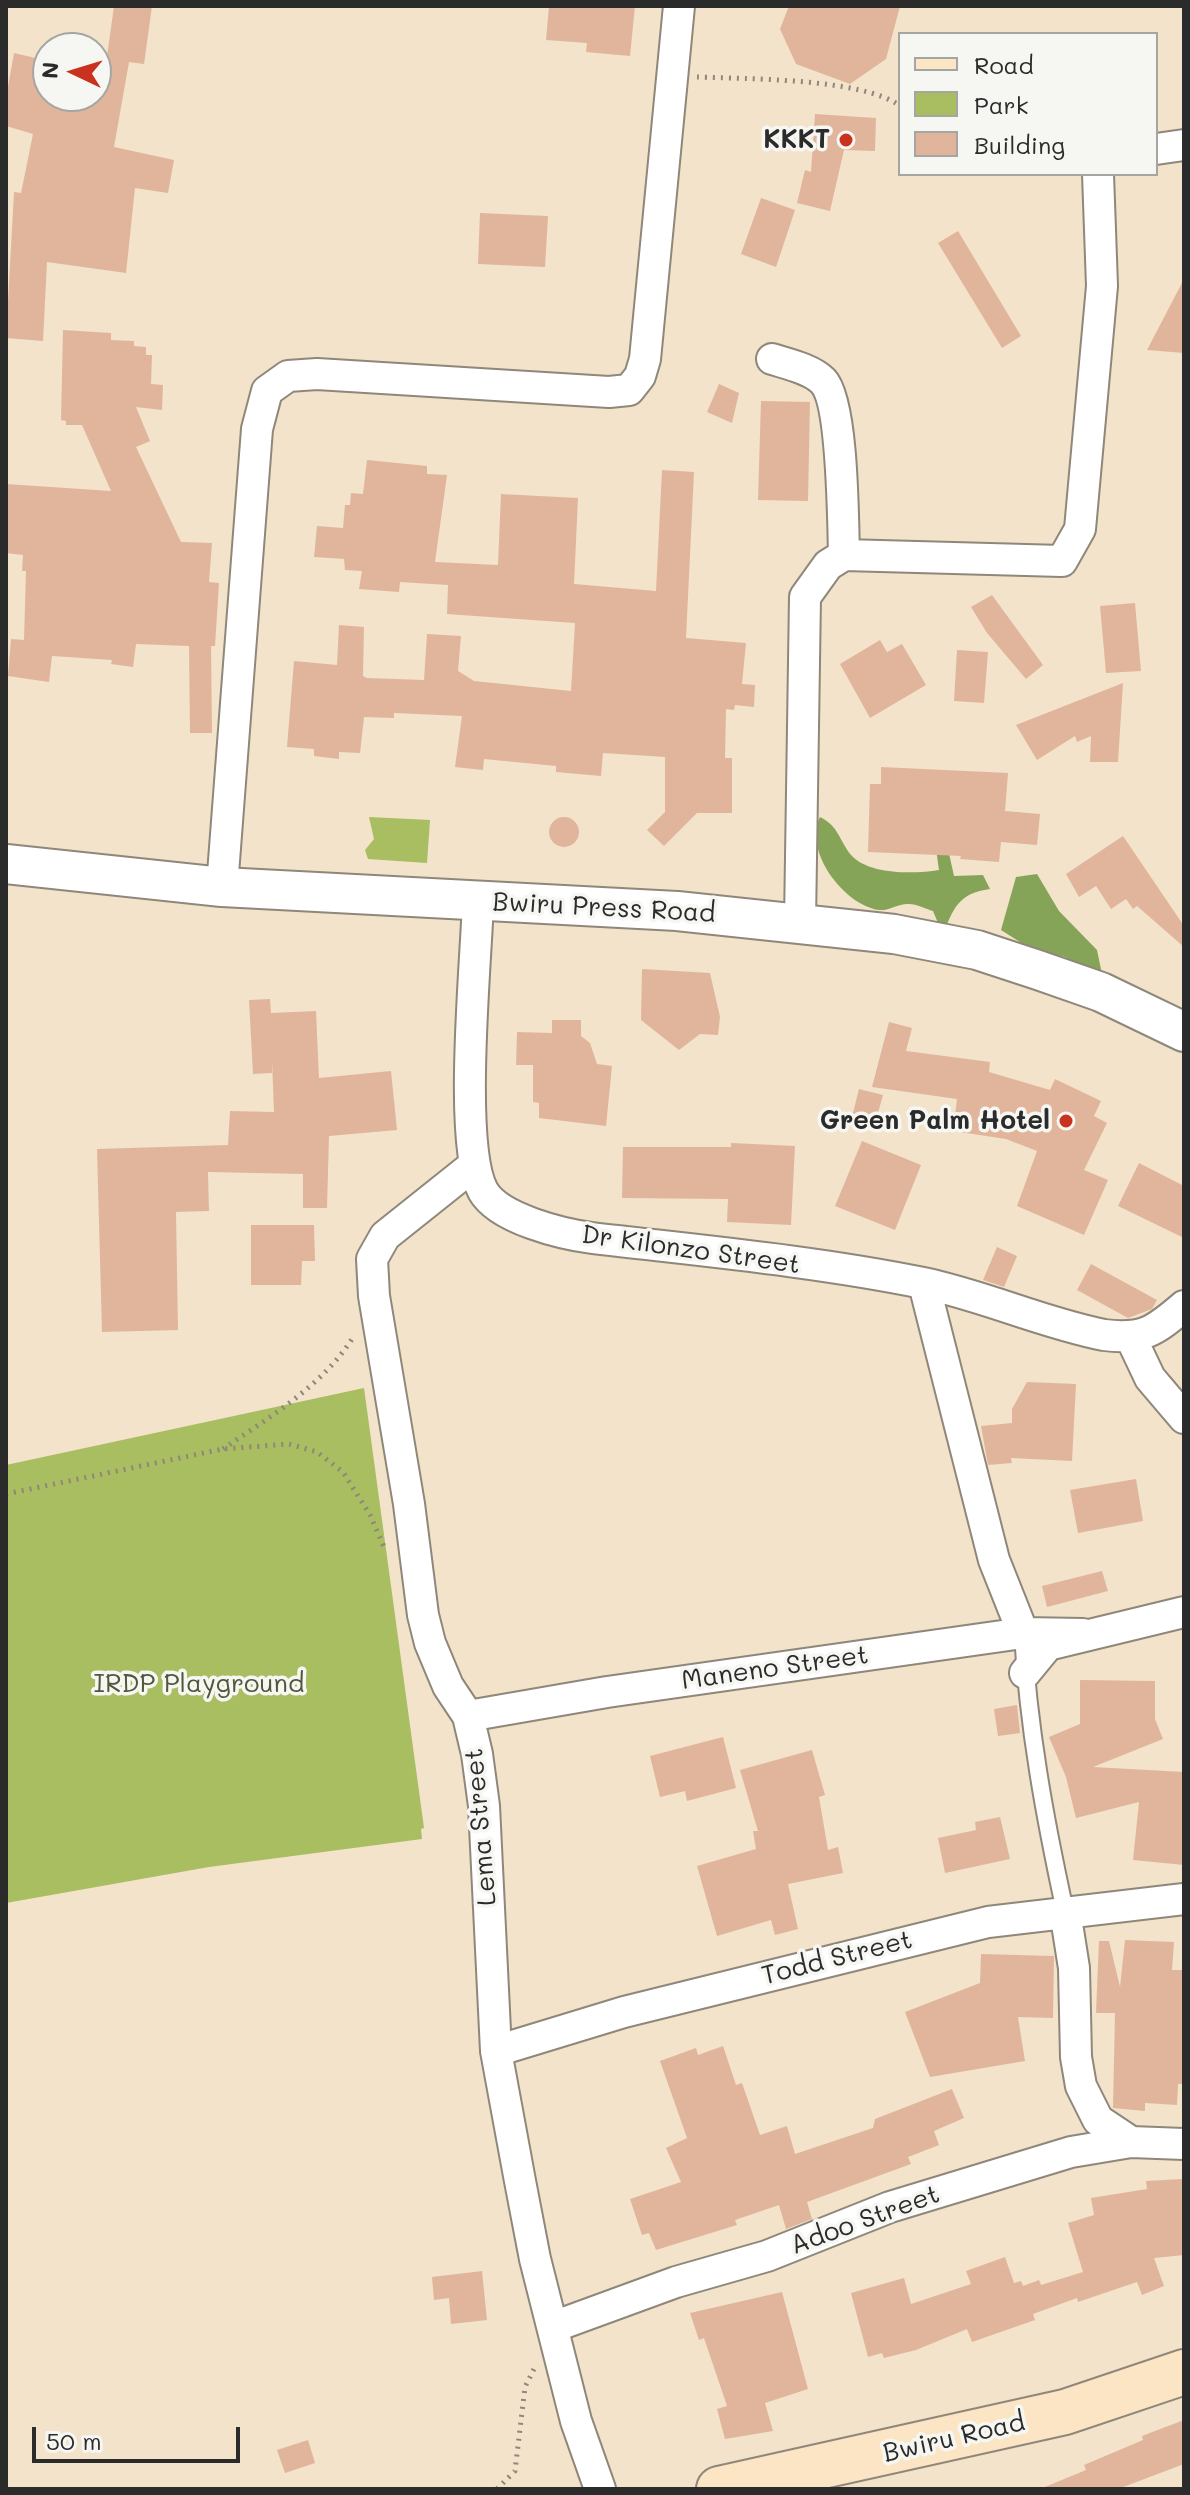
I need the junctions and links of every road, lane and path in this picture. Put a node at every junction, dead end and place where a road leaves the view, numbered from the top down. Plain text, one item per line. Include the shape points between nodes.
1 (679, 6) edge
2 (674, 76) junction
3 (898, 105) edge
4 (1184, 145) edge
5 (1158, 149) edge
6 (1098, 176) edge
7 (772, 359) dead end
8 (844, 555) junction
9 (6, 864) edge
10 (222, 887) junction
11 (478, 901) junction
12 (800, 922) junction
13 (1184, 1032) edge
14 (474, 1165) junction
15 (924, 1284) junction
16 (374, 1296) junction
17 (1184, 1306) edge
18 (1131, 1338) junction
19 (1184, 1418) edge
20 (223, 1449) junction
21 (6, 1494) edge
22 (387, 1553) dead end
23 (1184, 1612) edge
24 (1023, 1633) junction
25 (1083, 1634) junction
26 (1025, 1673) junction
27 (468, 1716) junction
28 (1184, 1899) edge
29 (1065, 1911) junction
30 (496, 2051) junction
31 (1131, 2142) junction
32 (1184, 2144) edge
33 (556, 2339) junction
34 (1184, 2372) edge
35 (497, 2489) edge
36 (600, 2489) edge
37 (719, 2489) edge

1 - 2 street
2 - 3 path via 848,88
2 - 10 street via 645,359 629,390 317,374 288,376 267,391 257,429
4 - 5 street
6 - 8 street via 1102,286 1080,529 1062,561
7 - 8 street via 810,372 832,394
8 - 12 street via 828,565 805,597
9 - 10 street, Bwiru Press Road
10 - 11 street, Bwiru Press Road
11 - 12 street, Bwiru Press Road
11 - 14 street, Dr Kilonzo Street
12 - 13 street, Bwiru Press Road via 977,950 1101,992
14 - 15 street, Dr Kilonzo Street via 484,1194 536,1226
14 - 16 street, Lema Street via 385,1236 372,1259
15 - 18 street, Dr Kilonzo Street via 1077,1330
15 - 24 street via 994,1560
16 - 20 path via 345,1350 288,1404
16 - 27 street, Lema Street via 423,1615 448,1686
17 - 18 street
18 - 19 street via 1150,1378
20 - 21 path
20 - 22 path via 289,1444 317,1452 343,1472
23 - 25 street
24 - 25 street, Maneno Street
24 - 26 lane
24 - 27 street, Maneno Street
25 - 26 street via 1048,1645
26 - 29 lane via 1046,1825
27 - 30 street, Lema Street via 484,1806
28 - 29 street, Todd Street
29 - 30 street, Todd Street via 988,1922 764,1975
29 - 31 street via 1081,2086 1098,2120
30 - 33 street, Lema Street via 535,2259
31 - 32 street, Adoo Street
31 - 33 street, Adoo Street via 1071,2152 934,2193 767,2256 676,2282
33 - 35 path via 531,2370 515,2471
33 - 36 street, Lema Street
34 - 37 main road, Bwiru Road via 1065,2412

